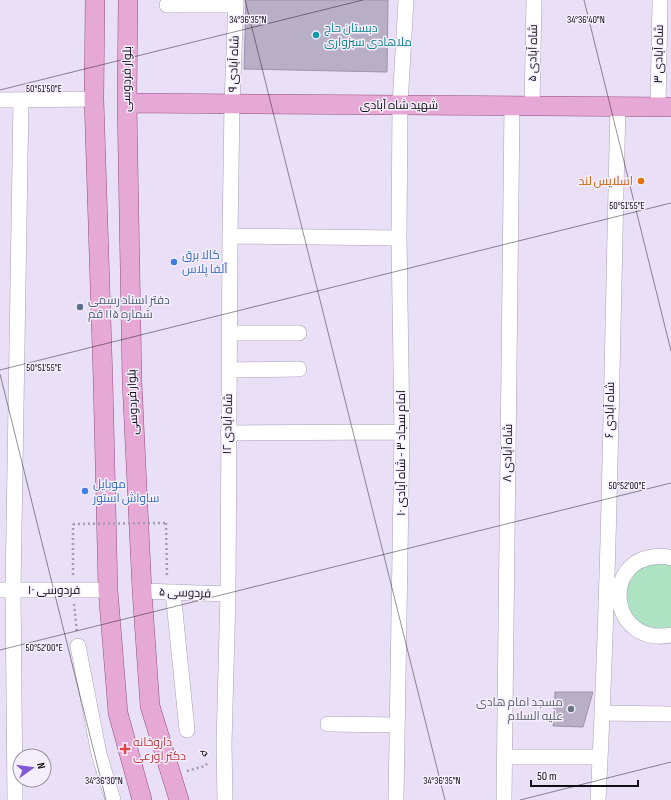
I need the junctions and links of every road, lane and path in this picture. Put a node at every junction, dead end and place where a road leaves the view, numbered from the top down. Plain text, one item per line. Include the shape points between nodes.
1 (95, 0) edge
2 (128, 0) edge
3 (406, 0) edge
4 (534, 0) edge
5 (660, 0) edge
6 (236, 2) edge
7 (167, 5) dead end
8 (94, 99) junction
9 (0, 100) edge
10 (21, 100) junction
11 (127, 103) junction
12 (232, 104) junction
13 (400, 105) junction
14 (512, 106) junction
15 (532, 107) junction
16 (618, 107) junction
17 (664, 107) edge
18 (230, 236) junction
19 (399, 238) junction
20 (229, 333) junction
21 (299, 333) dead end
22 (299, 369) dead end
23 (229, 370) junction
24 (402, 432) junction
25 (228, 434) junction
26 (671, 558) edge
27 (7, 590) edge
28 (72, 590) junction
29 (108, 590) junction
30 (142, 591) junction
31 (170, 592) junction
32 (612, 593) junction
33 (228, 594) junction
34 (671, 635) edge
35 (78, 646) joint
36 (602, 713) junction
37 (671, 714) edge
38 (328, 724) dead end
39 (396, 725) junction
40 (187, 730) dead end
41 (224, 744) junction
42 (504, 757) junction
43 (600, 757) junction
44 (172, 776) junction
45 (15, 800) edge
46 (114, 800) edge
47 (142, 800) edge
48 (179, 800) edge
49 (225, 800) edge
50 (396, 800) edge
51 (504, 800) edge
52 (598, 800) edge

1 - 8 main road
2 - 11 main road, بلوار فردوسی
3 - 13 street, امام سجاد ۳ - شاه آبادی ۱۰
4 - 15 street, شاه آبادی ۵
5 - 17 street, شاه آبادی ۳
6 - 7 street
6 - 12 street, شاه آبادی ۹
8 - 10 street
8 - 29 main road
9 - 10 street
10 - 27 street
11 - 12 main road, شهید شاه آبادی
11 - 30 main road, بلوار فردوسی via 132,381
12 - 13 main road, شهید شاه آبادی
12 - 18 street, شاه آبادی ۱۲
13 - 14 main road, شهید شاه آبادی
13 - 19 street, امام سجاد ۳ - شاه آبادی ۱۰
14 - 15 main road, شهید شاه آبادی
14 - 42 street, شاه آبادی ۸
15 - 16 main road, شهید شاه آبادی
16 - 17 main road, شهید شاه آبادی
16 - 32 street, شاه آبادی ۶
18 - 19 street
18 - 20 street, شاه آبادی ۱۲
19 - 24 street, امام سجاد ۳ - شاه آبادی ۱۰
20 - 21 street
20 - 23 street, شاه آبادی ۱۲
22 - 23 street
23 - 25 street, شاه آبادی ۱۲
24 - 25 street
24 - 39 street, امام سجاد ۳ - شاه آبادی ۱۰
25 - 33 street, شاه آبادی ۱۲
26 - 32 street via 655,556 643,559 632,567
27 - 28 street, فردوسی ۱۰
27 - 45 street
28 - 29 street, فردوسی ۱۰
28 - 31 path, bridge via 73,524 166,523
28 - 35 path
29 - 47 main road via 118,713
30 - 31 street, فردوسی ۵
30 - 44 main road, بلوار فردوسی via 150,706
31 - 33 street, فردوسی ۵
31 - 40 street
32 - 34 street via 628,621 637,630 661,637
32 - 36 street, شاه آبادی ۶
33 - 41 street, شاه آبادی ۱۲
35 - 46 street via 99,754
36 - 37 street
36 - 43 street, شاه آبادی ۶
38 - 39 street
39 - 50 street, امام سجاد ۳ - شاه آبادی ۱۰
41 - 44 path, ۵ via 205,766
41 - 49 street, شاه آبادی ۱۲
42 - 43 street
42 - 51 street, شاه آبادی ۸
43 - 52 street, شاه آبادی ۶
44 - 48 main road, بلوار فردوسی

